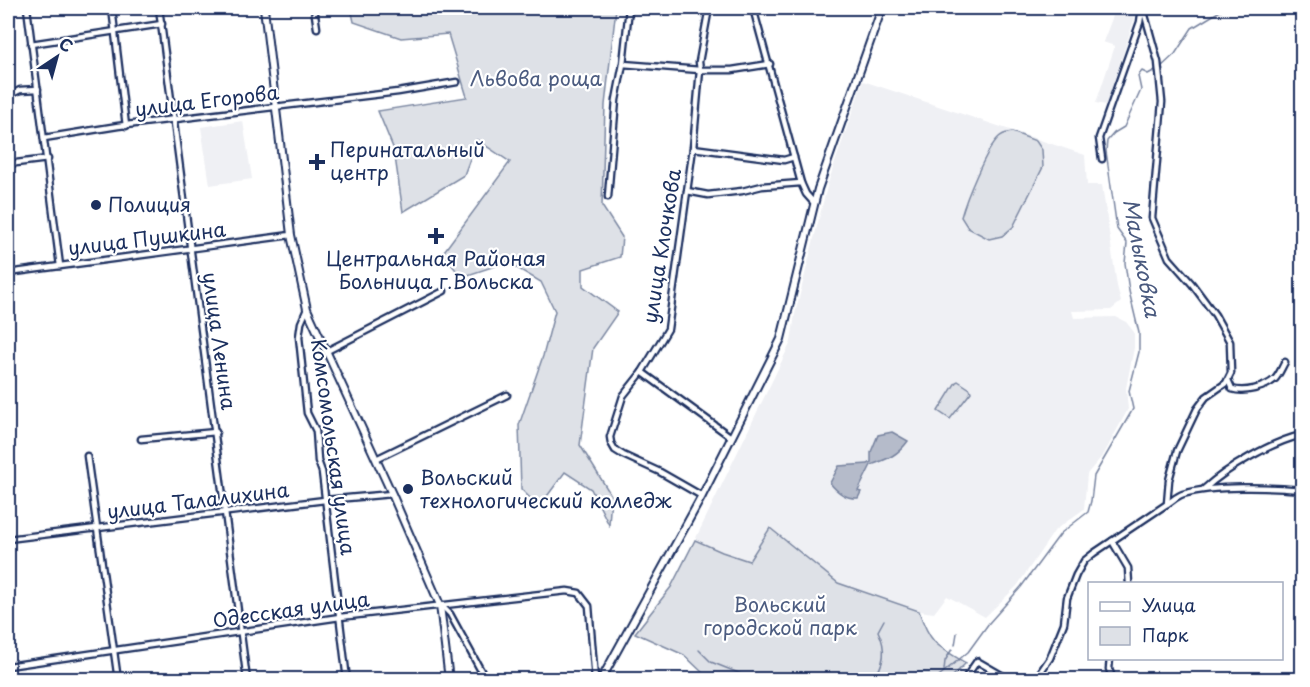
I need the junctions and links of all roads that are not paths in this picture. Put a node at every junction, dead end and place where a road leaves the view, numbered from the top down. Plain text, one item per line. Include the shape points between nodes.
1 (27, 8) edge
2 (112, 8) edge
3 (159, 8) edge
4 (264, 8) edge
5 (314, 8) edge
6 (629, 8) edge
7 (709, 8) edge
8 (753, 8) edge
9 (882, 8) edge
10 (1143, 8) edge
11 (162, 24) junction
12 (317, 28) dead end
13 (115, 31) junction
14 (31, 44) junction
15 (623, 64) junction
16 (770, 64) junction
17 (700, 70) junction
18 (457, 82) dead end
19 (38, 89) junction
20 (8, 96) edge
21 (276, 108) junction
22 (174, 120) junction
23 (126, 126) junction
24 (44, 138) junction
25 (693, 148) junction
26 (794, 157) junction
27 (48, 159) junction
28 (1102, 159) dead end
29 (8, 164) edge
30 (801, 183) junction
31 (687, 191) junction
32 (608, 197) dead end
33 (814, 203) junction
34 (291, 235) junction
35 (192, 250) junction
36 (60, 266) junction
37 (8, 273) edge
38 (444, 291) dead end
39 (307, 309) junction
40 (327, 351) junction
41 (1285, 362) dead end
42 (642, 372) junction
43 (1228, 380) junction
44 (507, 395) dead end
45 (216, 432) junction
46 (1302, 435) edge
47 (731, 437) junction
48 (141, 439) dead end
49 (87, 456) dead end
50 (376, 459) junction
51 (1204, 489) junction
52 (1302, 490) edge
53 (392, 494) junction
54 (702, 496) junction
55 (325, 500) junction
56 (1167, 504) junction
57 (227, 512) junction
58 (97, 529) junction
59 (8, 539) edge
60 (1112, 542) junction
61 (1129, 582) edge
62 (440, 605) junction
63 (340, 617) junction
64 (241, 632) junction
65 (114, 650) junction
66 (1110, 660) edge
67 (8, 666) edge
68 (118, 680) edge
69 (247, 680) edge
70 (347, 680) edge
71 (449, 680) edge
72 (486, 680) edge
73 (595, 680) edge
74 (601, 680) edge
75 (964, 680) edge
76 (1010, 680) edge
77 (1035, 680) edge
78 (1113, 680) edge

1 - 14 street
2 - 13 street
3 - 11 street, улица Ленина
4 - 21 main road, Комсомольская улица
5 - 12 street
6 - 15 street
7 - 17 street, улица Клочкова
8 - 16 street
9 - 33 main road
10 - 28 street via 1099,138
10 - 43 street via 1158,62 1162,102 1152,218 1170,258 1215,315 1230,342
11 - 13 street
11 - 22 street, улица Ленина
13 - 14 street
13 - 23 street
14 - 19 street
15 - 17 street
15 - 32 street
16 - 17 street
16 - 26 street
17 - 25 street, улица Клочкова
18 - 21 street, улица Егорова
19 - 20 street via 20,90
19 - 24 street
21 - 22 street, улица Егорова
21 - 34 main road, Комсомольская улица
22 - 23 street, улица Егорова
22 - 35 street, улица Ленина
23 - 24 street, улица Егорова
24 - 27 street
25 - 26 street via 784,160
25 - 31 street, улица Клочкова
26 - 30 street
27 - 29 street
27 - 36 street
30 - 31 street via 708,195
30 - 33 street
31 - 42 street, улица Клочкова via 668,328
33 - 47 main road via 781,339
34 - 35 street, улица Пушкина
34 - 39 main road, Комсомольская улица
35 - 36 street, улица Пушкина
35 - 45 street, улица Ленина
36 - 37 street, улица Пушкина
38 - 40 street
39 - 40 main road
39 - 55 street, Комсомольская улица via 299,337 308,413 318,438
40 - 50 main road
41 - 43 street via 1275,379 1257,388 1237,390
42 - 47 street
42 - 54 street, улица Клочкова via 623,396 611,443 623,455
43 - 56 street via 1197,409 1177,451
44 - 50 street
45 - 48 street
45 - 57 street, улица Ленина
46 - 51 street via 1286,438 1220,475
47 - 54 main road
49 - 58 street
50 - 53 main road
51 - 52 street
51 - 56 street via 1180,495
53 - 55 street, улица Талалихина
53 - 62 main road
54 - 74 main road
55 - 57 street, улица Талалихина
55 - 63 street, Комсомольская улица
56 - 60 street
57 - 58 street, улица Талалихина
57 - 64 street, улица Ленина
58 - 59 street, улица Талалихина
58 - 65 street
60 - 61 street via 1128,568
60 - 77 street via 1084,561 1076,575 1067,598 1064,623 1050,658
62 - 63 street, Одесская улица
62 - 71 main road
62 - 72 street via 450,614
62 - 73 street, Одесская улица via 555,592 579,593 589,606
63 - 64 street, Одесская улица
63 - 70 street, Комсомольская улица
64 - 65 street, Одесская улица
64 - 69 street, улица Ленина
65 - 67 street, Одесская улица
65 - 68 street
66 - 78 street
75 - 76 street via 977,661

